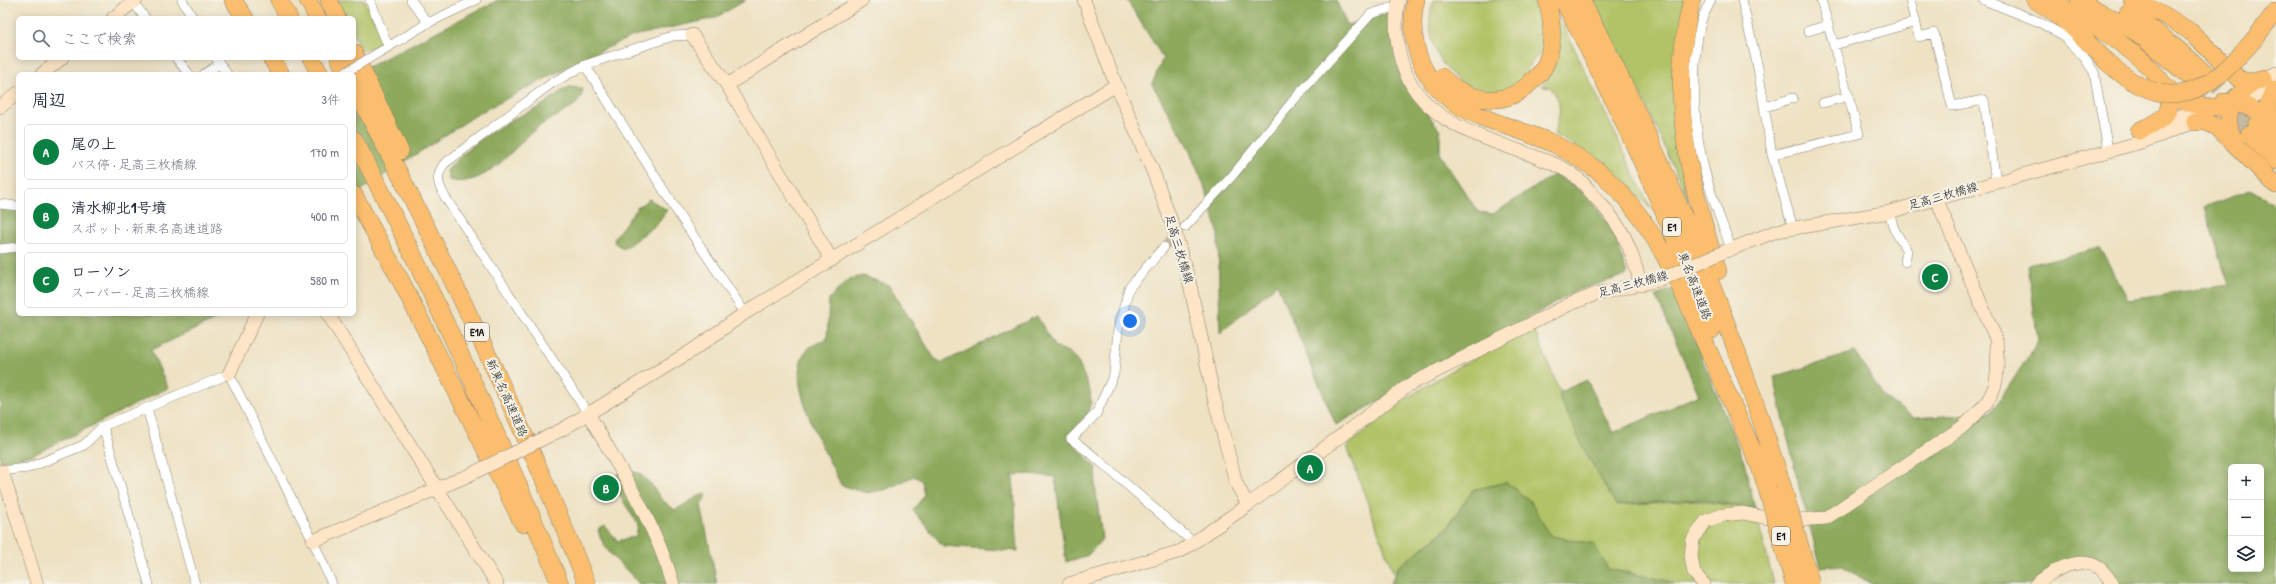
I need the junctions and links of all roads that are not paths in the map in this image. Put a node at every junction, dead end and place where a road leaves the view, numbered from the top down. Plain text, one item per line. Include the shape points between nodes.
1 (182, 0) edge
2 (233, 0) edge
3 (279, 0) edge
4 (308, 0) edge
5 (328, 0) edge
6 (370, 0) edge
7 (411, 0) edge
8 (476, 0) edge
9 (862, 0) edge
10 (1084, 0) edge
11 (1416, 0) edge
12 (1426, 0) edge
13 (1547, 0) edge
14 (1563, 0) edge
15 (1581, 0) edge
16 (1692, 0) edge
17 (1711, 0) edge
18 (1742, 0) edge
19 (1820, 0) edge
20 (1910, 0) edge
21 (1984, 0) edge
22 (2035, 0) edge
23 (2048, 0) edge
24 (2079, 0) edge
25 (2105, 0) edge
26 (2133, 0) edge
27 (134, 1) edge
28 (1398, 3) edge
29 (2276, 11) edge
30 (115, 16) edge
31 (145, 16) edge
32 (192, 16) edge
33 (244, 16) edge
34 (288, 16) edge
35 (316, 16) edge
36 (336, 16) edge
37 (1916, 22) junction
38 (428, 23) junction
39 (1828, 25) junction
40 (1808, 31) dead end
41 (692, 35) joint
42 (1834, 45) junction
43 (385, 48) junction
44 (2216, 55) junction
45 (356, 57) edge
46 (60, 60) edge
47 (178, 60) edge
48 (272, 60) edge
49 (312, 60) edge
50 (340, 60) edge
51 (218, 61) edge
52 (585, 65) junction
53 (44, 72) edge
54 (187, 72) edge
55 (206, 72) edge
56 (226, 72) edge
57 (280, 72) edge
58 (319, 72) edge
59 (346, 72) edge
60 (346, 72) edge
61 (2161, 81) junction
62 (2273, 82) edge
63 (727, 85) junction
64 (1116, 85) junction
65 (2248, 87) joint
66 (356, 91) edge
67 (16, 95) edge
68 (1849, 96) junction
69 (1793, 98) dead end
70 (1823, 103) dead end
71 (0, 107) edge
72 (1764, 107) junction
73 (2219, 107) junction
74 (2276, 125) edge
75 (2139, 131) junction
76 (356, 143) edge
77 (2276, 144) edge
78 (2108, 150) junction
79 (2240, 150) junction
80 (1772, 155) junction
81 (2276, 161) edge
82 (1996, 181) junction
83 (2276, 185) edge
84 (1936, 198) junction
85 (356, 199) edge
86 (0, 204) edge
87 (16, 206) edge
88 (1889, 212) junction
89 (1184, 227) tunnel mouth
90 (1793, 228) junction
91 (16, 247) edge
92 (1164, 247) tunnel mouth
93 (0, 249) edge
94 (1728, 250) junction
95 (832, 260) junction
96 (1905, 262) dead end
97 (1641, 285) junction
98 (745, 313) junction
99 (256, 316) edge
100 (329, 316) edge
101 (230, 374) junction
102 (1755, 398) junction
103 (147, 408) junction
104 (589, 415) junction
105 (103, 426) junction
106 (524, 434) junction
107 (1758, 462) junction
108 (1, 471) edge
109 (436, 490) junction
110 (1248, 505) junction
111 (313, 541) junction
112 (1194, 543) junction
113 (37, 584) edge
114 (149, 584) edge
115 (195, 584) edge
116 (332, 584) edge
117 (497, 584) edge
118 (550, 584) edge
119 (560, 584) edge
120 (587, 584) edge
121 (673, 584) edge
122 (1069, 584) edge
123 (1704, 584) edge
124 (1794, 584) edge
125 (1811, 584) edge
126 (2036, 584) edge
127 (2112, 584) edge

1 - 32 street
2 - 33 highway
3 - 34 highway
4 - 35 highway
5 - 36 highway
6 - 43 street
7 - 38 street
8 - 38 street
9 - 63 street
10 - 64 street, 足高三枚橋線
11 - 107 highway via 1414,40 1422,68 1437,89 1459,107 1556,145 1597,171 1628,200 1652,232 1674,271
12 - 13 highway via 1422,21 1423,35 1431,62 1438,73 1454,88 1485,100 1496,100 1516,94 1541,73 1552,42
14 - 107 highway, 東名高速道路 / E1 via 1630,133 1671,226 1727,369
15 - 102 highway, 東名高速道路 / E1 via 1645,128 1717,295
16 - 102 highway via 1681,68 1685,150 1701,218
17 - 94 street via 1702,21 1697,45 1697,117 1702,158
18 - 72 street
19 - 39 street
20 - 37 street
21 - 78 street via 2031,18 2061,34 2084,57 2094,72
22 - 29 highway, bridge via 2079,32 2124,76 2144,88 2164,93 2182,92 2207,84 2223,73
23 - 61 highway via 2105,31 2134,53
24 - 25 highway via 2136,32 2202,79 2183,52 2150,27
26 - 44 highway via 2178,23
27 - 30 street
27 - 31 street
28 - 89 street via 1371,14 1292,102 1233,175
28 - 97 street via 1399,52 1404,71 1425,102 1457,127 1549,162 1575,176 1614,217 1624,232
37 - 42 street
37 - 82 street via 1919,37 1934,33 1952,106 1984,100
38 - 43 street
39 - 40 street
39 - 42 street
41 - 52 street via 674,36
41 - 63 street
42 - 68 street
43 - 59 street, bridge
44 - 62 highway via 2240,80
44 - 73 highway via 2224,67 2228,81
45 - 106 highway via 450,255 493,352
46 - 53 street
47 - 54 street
48 - 57 highway
49 - 58 highway
50 - 60 highway
51 - 55 street
51 - 56 street
52 - 98 street via 680,216
52 - 104 street via 552,83 444,164 438,172 437,184
61 - 73 highway via 2180,100
61 - 75 highway via 2169,97 2169,108 2162,117
62 - 65 street
62 - 73 street, 足高三枚橋線
62 - 74 highway via 2267,107
63 - 95 street
64 - 95 street
64 - 110 street, 足高三枚橋線 via 1174,229 1190,285 1214,398 1236,483
65 - 73 highway
66 - 106 highway, 新東名高速道路 / E1A via 463,302
67 - 71 street
68 - 70 street
68 - 80 street via 1859,134
69 - 72 street
72 - 80 street
73 - 74 highway via 2253,108
73 - 75 street, 足高三枚橋線
73 - 78 street, 足高三枚橋線 via 2145,141
73 - 79 highway
73 - 79 highway via 2212,124
75 - 78 street, 足高三枚橋線
76 - 119 highway, E1A via 454,342
77 - 81 highway via 2253,129
78 - 82 street, 足高三枚橋線
79 - 83 highway
80 - 90 street
82 - 84 street, 足高三枚橋線
84 - 88 street, 足高三枚橋線
84 - 123 street via 1996,339 1998,361 1995,390 1977,414 1961,428 1826,518 1782,521 1743,513 1722,515 1706,521 1693,539 1691,556 1694,573
85 - 118 highway via 401,281 515,506
86 - 87 street
88 - 90 street, 足高三枚橋線
88 - 96 street via 1894,229 1907,251
90 - 94 street, 足高三枚橋線
91 - 93 street
92 - 112 street via 1129,288 1121,312 1114,374 1096,414 1071,438
94 - 97 street, 足高三枚橋線, bridge via 1659,280
95 - 98 street
97 - 110 street, 足高三枚橋線 via 1596,294 1568,305 1409,385
98 - 104 street via 693,350
99 - 101 street
100 - 109 street
101 - 103 street
101 - 111 street
102 - 125 highway, 東名高速道路 / E1, bridge
103 - 105 street
103 - 115 street
104 - 109 street, bridge
104 - 121 street via 649,523
105 - 108 street via 84,445 28,468
105 - 114 street
106 - 120 highway, 新東名高速道路 / E1A
107 - 124 highway, 東名高速道路 / E1, bridge
108 - 113 street
109 - 111 street
109 - 117 street
110 - 112 street, 足高三枚橋線
111 - 116 street
112 - 122 street, 足高三枚橋線 via 1160,559
126 - 127 street via 2058,569 2081,562 2091,563 2106,572

